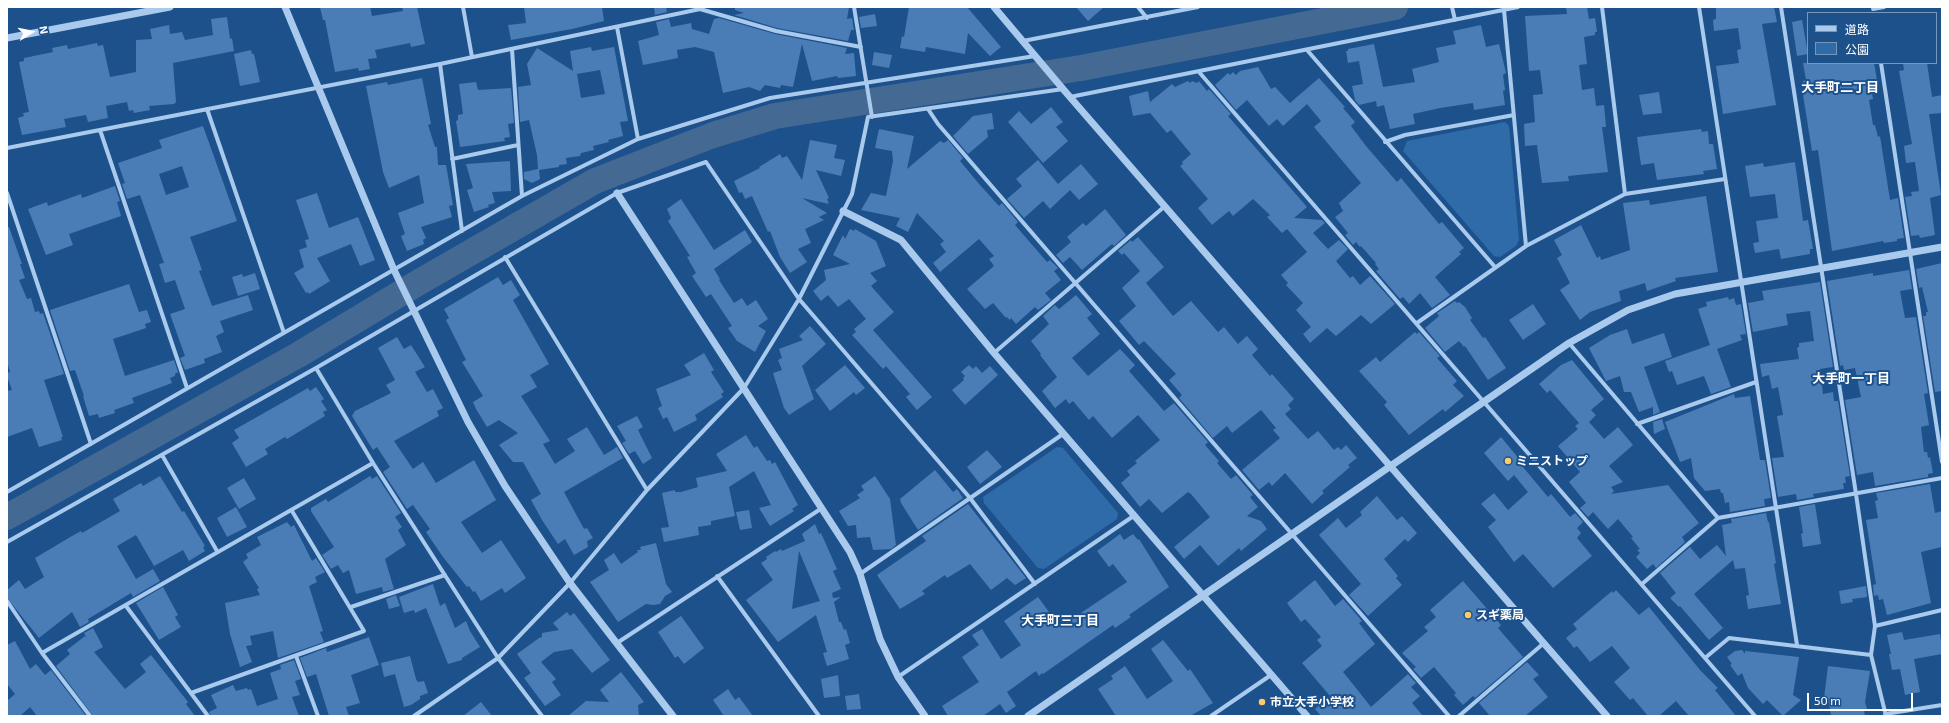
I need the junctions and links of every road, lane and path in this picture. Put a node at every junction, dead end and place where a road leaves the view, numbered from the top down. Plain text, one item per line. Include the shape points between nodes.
1 (170, 7) edge
2 (285, 7) edge
3 (463, 7) edge
4 (854, 7) edge
5 (994, 7) edge
6 (1138, 7) edge
7 (1198, 7) edge
8 (1452, 7) edge
9 (1518, 7) edge
10 (1602, 7) edge
11 (1699, 7) edge
12 (1781, 7) edge
13 (1884, 7) edge
14 (1504, 10) junction
15 (1874, 10) edge
16 (1147, 18) junction
17 (1455, 20) junction
18 (617, 27) junction
19 (7, 38) edge
20 (1023, 41) junction
21 (861, 47) junction
22 (512, 49) junction
23 (1307, 50) junction
24 (1035, 56) junction
25 (472, 57) junction
26 (440, 64) junction
27 (1882, 64) edge
28 (1199, 72) junction
29 (867, 82) junction
30 (319, 88) junction
31 (1063, 89) junction
32 (1070, 97) junction
33 (207, 109) junction
34 (928, 109) junction
35 (1514, 115) junction
36 (872, 117) junction
37 (100, 130) junction
38 (638, 139) junction
39 (1385, 142) junction
40 (518, 145) junction
41 (7, 148) edge
42 (452, 159) junction
43 (1725, 179) junction
44 (7, 193) edge
45 (617, 193) junction
46 (1625, 194) junction
47 (522, 196) junction
48 (1166, 206) junction
49 (843, 211) junction
50 (462, 231) junction
51 (1526, 246) junction
52 (1942, 247) edge
53 (1910, 253) junction
54 (505, 257) junction
55 (1494, 267) junction
56 (1821, 268) junction
57 (396, 273) junction
58 (1740, 282) junction
59 (1075, 283) junction
60 (799, 299) junction
61 (412, 307) junction
62 (1416, 323) junction
63 (284, 333) junction
64 (1569, 343) junction
65 (994, 353) junction
66 (316, 368) junction
67 (1756, 382) junction
68 (187, 388) junction
69 (744, 388) junction
70 (1484, 402) junction
71 (1637, 424) junction
72 (1064, 434) junction
73 (91, 444) junction
74 (162, 455) junction
75 (1942, 462) edge
76 (373, 463) junction
77 (1390, 466) junction
78 (1942, 478) edge
79 (647, 490) junction
80 (7, 492) edge
81 (1856, 494) junction
82 (970, 498) junction
83 (822, 508) junction
84 (1776, 508) junction
85 (292, 511) junction
86 (1135, 515) junction
87 (1718, 518) junction
88 (1292, 534) junction
89 (7, 542) edge
90 (217, 551) junction
91 (860, 574) junction
92 (445, 575) junction
93 (718, 576) junction
94 (570, 583) junction
95 (1035, 584) junction
96 (1642, 584) junction
97 (1203, 595) junction
98 (7, 601) edge
99 (126, 606) junction
100 (351, 607) junction
101 (1942, 610) edge
102 (1874, 626) junction
103 (617, 643) junction
104 (1544, 643) junction
105 (1797, 645) junction
106 (42, 653) junction
107 (1871, 655) junction
108 (296, 656) junction
109 (498, 658) junction
110 (1705, 658) junction
111 (1271, 675) junction
112 (898, 676) junction
113 (191, 693) junction
114 (1942, 705) edge
115 (1885, 715) edge
116 (90, 716) edge
117 (208, 716) edge
118 (318, 716) edge
119 (415, 716) edge
120 (542, 716) edge
121 (673, 716) edge
122 (819, 716) edge
123 (925, 716) edge
124 (1028, 716) edge
125 (1211, 716) edge
126 (1307, 716) edge
127 (1448, 716) edge
128 (1459, 716) edge
129 (1606, 716) edge
130 (1755, 716) edge

1 - 19 street
2 - 30 street
3 - 25 street
4 - 21 street
5 - 20 street
6 - 16 street
7 - 16 street
8 - 17 street
9 - 14 street
10 - 46 street
11 - 43 street
12 - 56 street
13 - 15 street
14 - 17 street
14 - 35 street
16 - 20 street
17 - 23 street
18 - 21 street via 700,9 776,31
18 - 22 street
18 - 38 street
20 - 24 street
21 - 29 street
22 - 25 street
22 - 40 street
23 - 28 street
23 - 39 street
24 - 29 street
24 - 31 street
25 - 26 street
26 - 30 street
26 - 42 street
27 - 53 street
28 - 32 street
28 - 62 street
29 - 36 street
29 - 38 street via 770,98
30 - 33 street
30 - 57 street
31 - 32 street
31 - 34 street
32 - 48 street
33 - 37 street
33 - 63 street
34 - 36 street
34 - 59 street via 938,124
35 - 39 street via 1405,135
35 - 51 street
36 - 49 street via 868,118 852,194
37 - 41 street
37 - 68 street
38 - 47 street
39 - 55 street
40 - 42 street
40 - 47 street
42 - 50 street
43 - 46 street
43 - 58 street
44 - 73 street
45 - 54 street
45 - 60 street via 706,162
45 - 69 street
46 - 51 street
47 - 50 street
48 - 59 street
48 - 77 street
49 - 60 street
49 - 65 street via 901,240
50 - 57 street
51 - 55 street
52 - 53 street
53 - 56 street
53 - 75 street
54 - 61 street
54 - 79 street
55 - 62 street
56 - 58 street
56 - 81 street
57 - 61 street
57 - 63 street
58 - 64 street via 1675,294 1628,310
58 - 67 street
59 - 65 street
59 - 88 street
60 - 69 street
60 - 82 street
61 - 66 street
61 - 94 street via 468,422 505,486
62 - 70 street
63 - 68 street
64 - 70 street
64 - 71 street
65 - 72 street
66 - 74 street
66 - 76 street
67 - 71 street
67 - 84 street
68 - 73 street
69 - 79 street
69 - 83 street
70 - 77 street
70 - 96 street
71 - 87 street
72 - 82 street
72 - 86 street
73 - 80 street
74 - 89 street
74 - 90 street
76 - 85 street
76 - 92 street
77 - 88 street
77 - 104 street
78 - 81 street
79 - 94 street
81 - 84 street
81 - 102 street
82 - 91 street
82 - 95 street
83 - 91 street via 850,552
83 - 93 street
84 - 87 street
84 - 105 street
85 - 90 street
85 - 100 street
86 - 95 street
86 - 97 street
87 - 96 street
88 - 97 street
88 - 127 street
90 - 99 street
91 - 112 street via 880,639
92 - 100 street
92 - 109 street
93 - 103 street
93 - 122 street
94 - 103 street
94 - 109 street
95 - 112 street
96 - 110 street
97 - 111 street
97 - 124 street
98 - 106 street
99 - 106 street
99 - 113 street
100 - 108 street via 364,631
101 - 102 street
102 - 107 street
103 - 121 street
104 - 128 street
104 - 129 street
105 - 107 street
105 - 110 street via 1729,638
106 - 116 street
107 - 115 street
108 - 113 street
108 - 118 street
109 - 119 street
109 - 120 street
110 - 130 street
111 - 125 street
111 - 126 street
112 - 123 street
113 - 117 street
114 - 115 street

